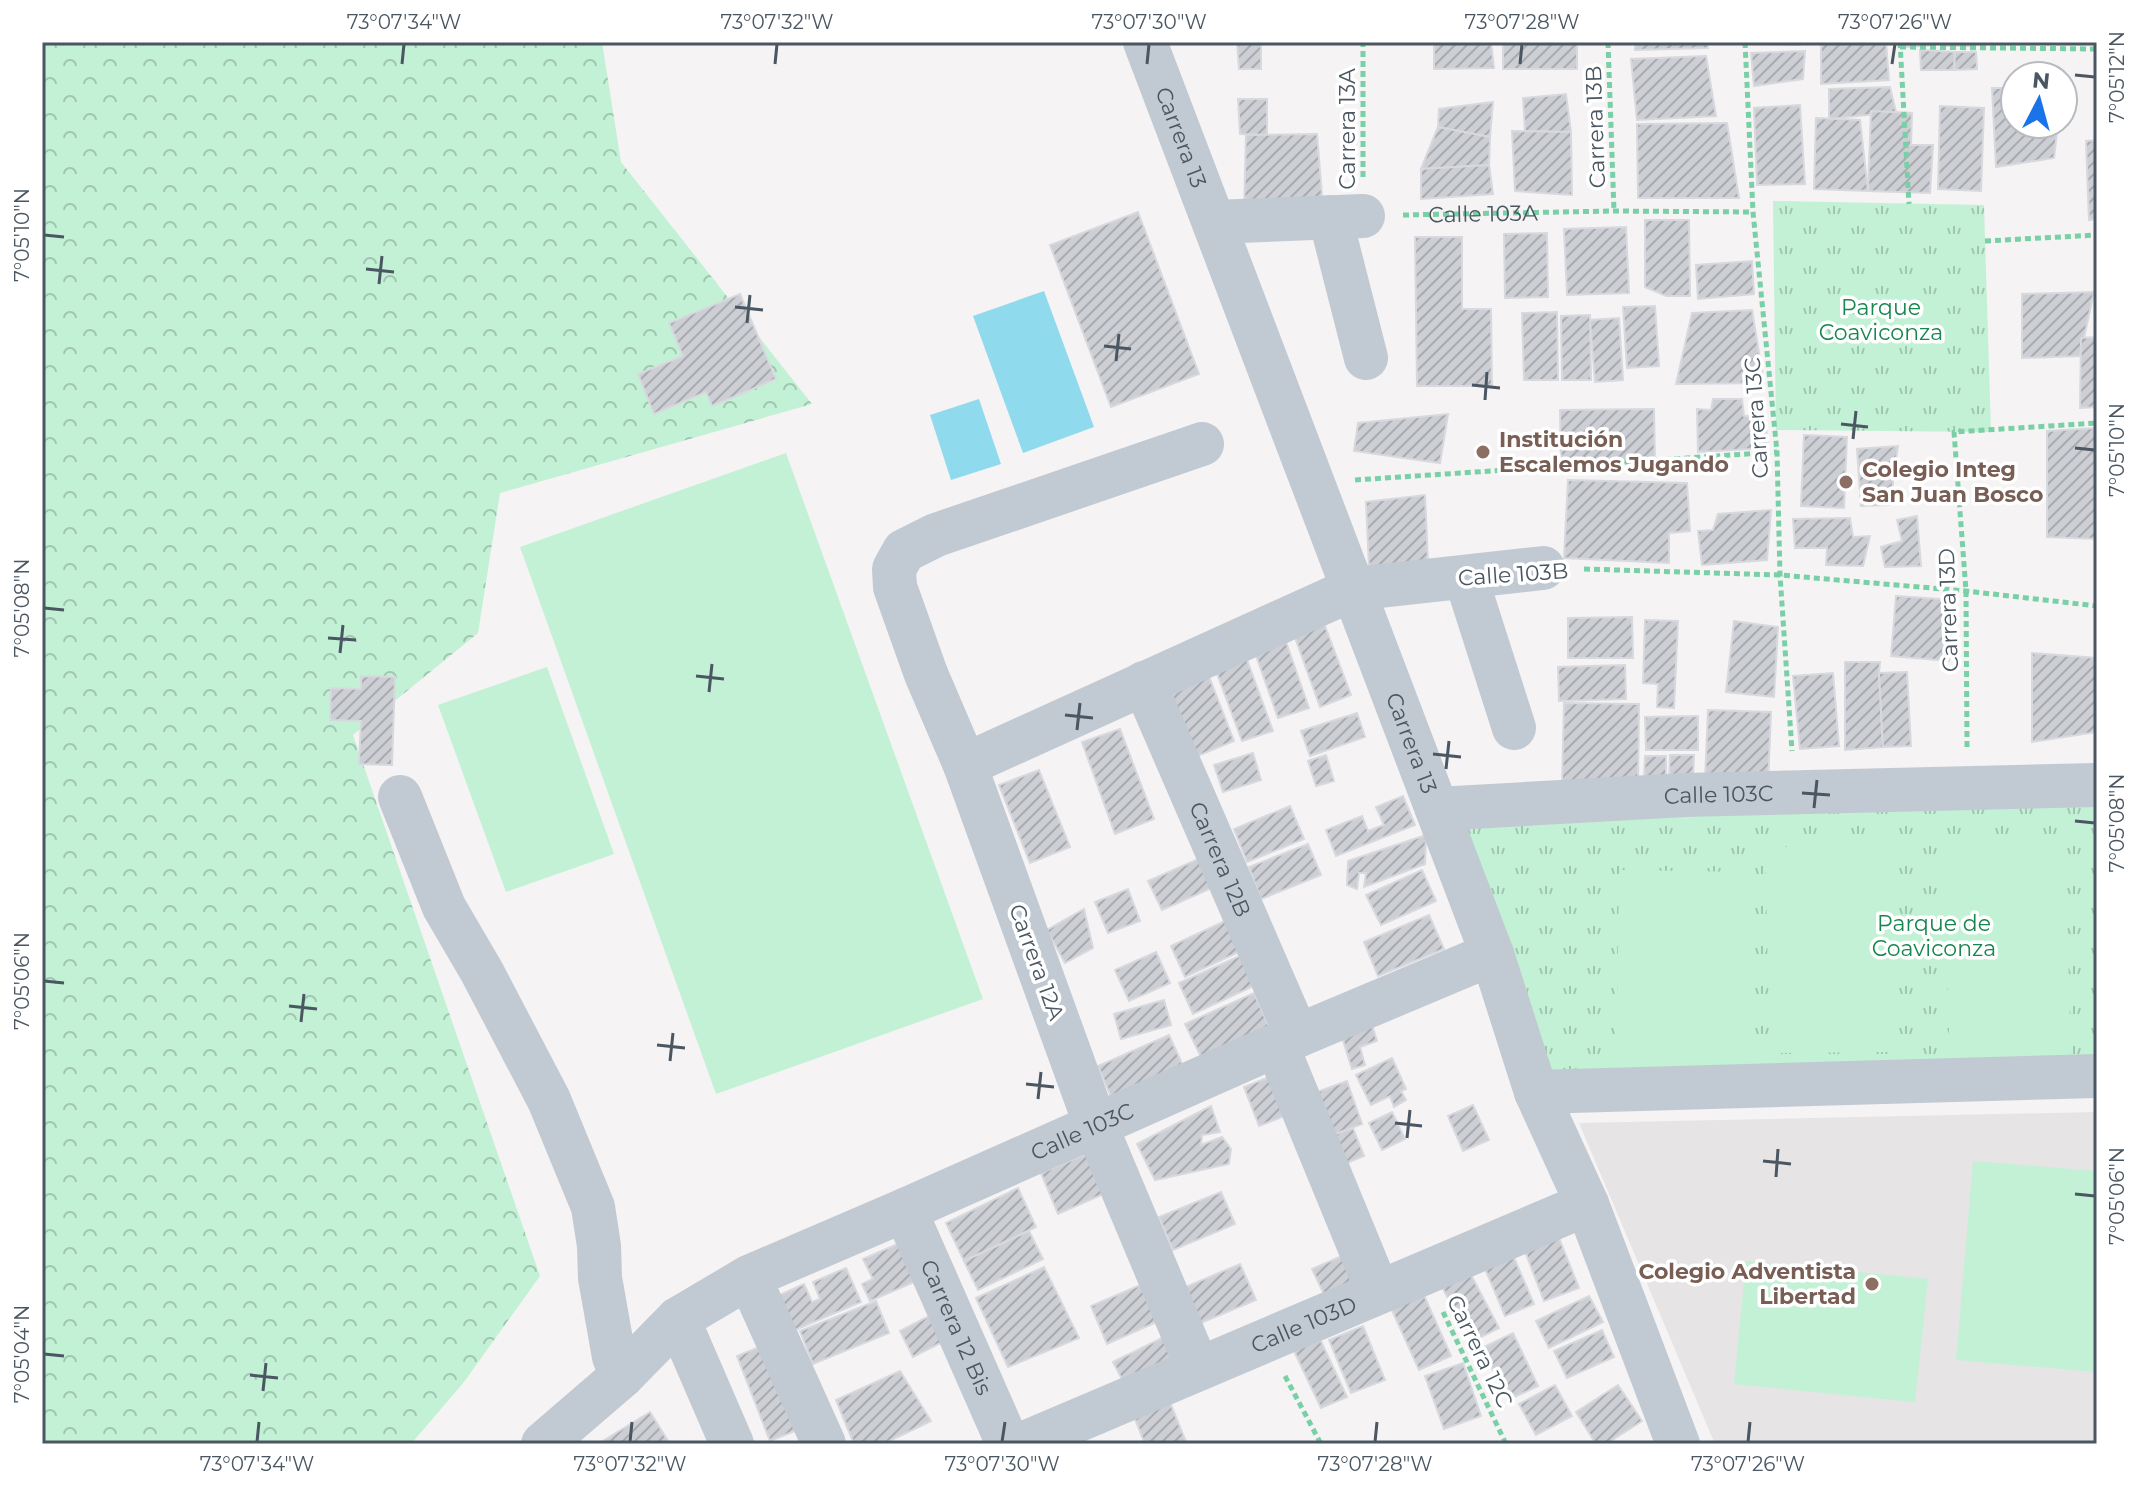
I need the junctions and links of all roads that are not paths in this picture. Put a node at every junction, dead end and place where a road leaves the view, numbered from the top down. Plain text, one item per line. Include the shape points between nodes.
1 (1145, 42) edge
2 (1214, 222) junction
3 (1366, 358) dead end
4 (1202, 444) dead end
5 (1543, 568) road end
6 (1466, 578) junction
7 (1353, 589) junction
8 (1144, 683) junction
9 (1514, 728) dead end
10 (965, 765) junction
11 (2097, 785) edge
12 (400, 797) dead end
13 (1437, 809) junction
14 (1492, 954) junction
15 (1287, 1041) junction
16 (2097, 1076) edge
17 (1536, 1092) junction
18 (1096, 1126) junction
19 (1587, 1204) junction
20 (905, 1210) junction
21 (749, 1277) junction
22 (1378, 1292) junction
23 (678, 1319) junction
24 (1198, 1369) junction
25 (622, 1376) junction
26 (543, 1444) edge
27 (732, 1444) edge
28 (824, 1444) edge
29 (1008, 1444) edge
30 (1022, 1444) edge
31 (1678, 1444) edge

1 - 2 street, Carrera 13
2 - 3 street via 1347,216
2 - 7 street, Carrera 13
4 - 10 street, Carrera 12A via 936,535 904,551 894,569 895,587
5 - 6 street, Calle 103B
6 - 7 street, Calle 103B
6 - 9 street
7 - 8 street, Calle 103B
7 - 13 street, Carrera 13
8 - 10 street, Calle 103B
8 - 15 street, Carrera 12B
10 - 18 street, Carrera 12A
11 - 13 street, Calle 103C via 1685,795
12 - 25 street via 444,907 549,1100 593,1207 600,1278
13 - 14 street, Carrera 13
14 - 15 street, Calle 103C
14 - 17 street, Carrera 13
15 - 18 street, Calle 103C
15 - 22 street, Carrera 12B
16 - 17 street
17 - 19 street, Carrera 13
18 - 20 street, Calle 103C
18 - 24 street, Carrera 12A
19 - 22 street, Calle 103D
19 - 31 street, Carrera 13
20 - 21 street, Calle 103C
20 - 29 street, Carrera 12 Bis
21 - 23 street, Calle 103C
21 - 28 street
22 - 24 street, Calle 103D
23 - 25 street, Calle 103C
23 - 27 street
24 - 30 street, Calle 103D
25 - 26 street, Calle 103C

